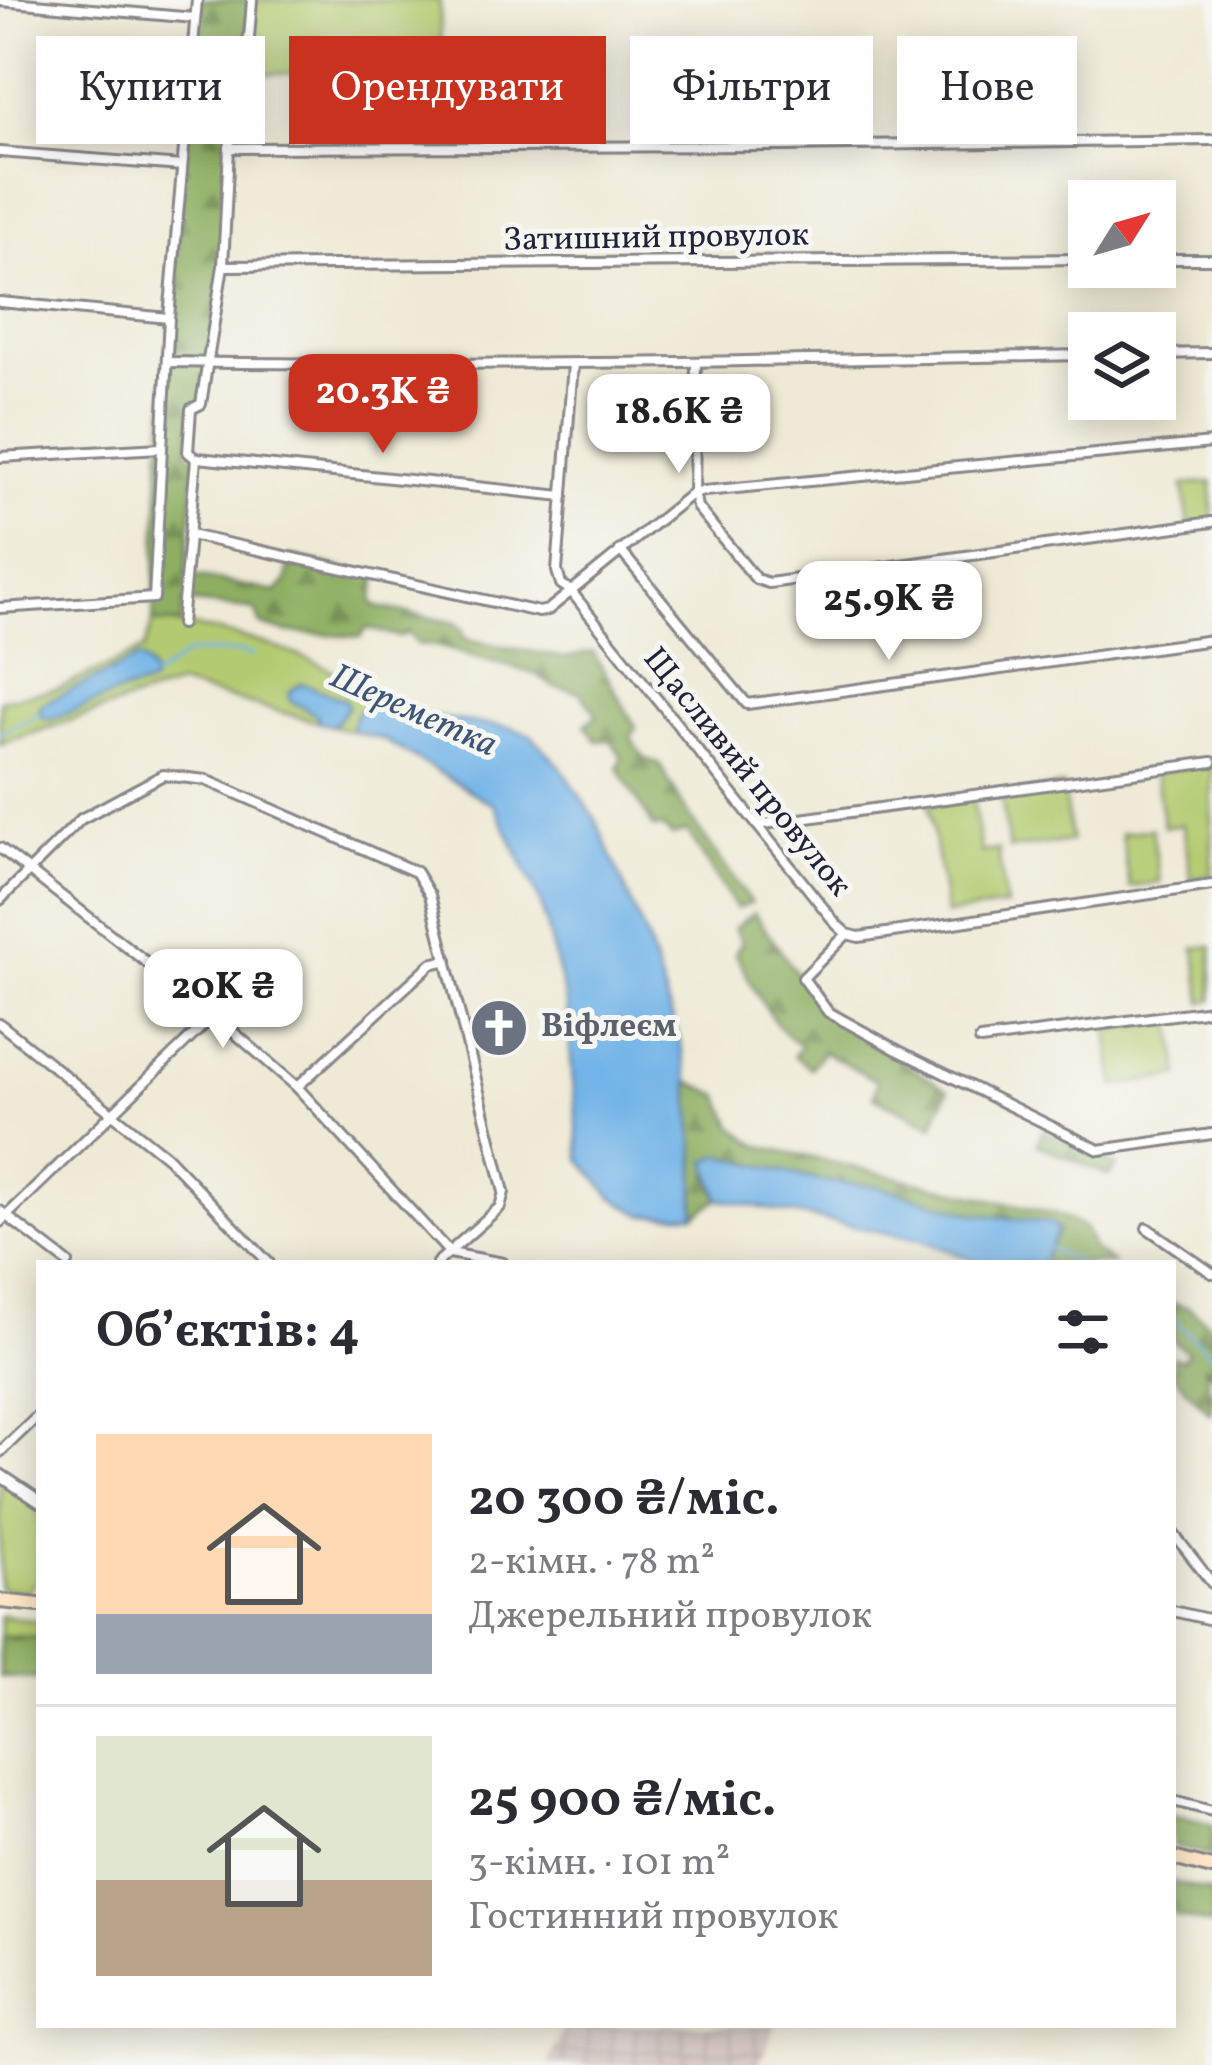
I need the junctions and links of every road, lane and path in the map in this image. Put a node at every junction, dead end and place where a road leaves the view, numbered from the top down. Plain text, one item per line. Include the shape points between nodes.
1 (196, 0) edge
2 (252, 0) edge
3 (0, 1) edge
4 (195, 18) junction
5 (1212, 140) edge
6 (229, 148) junction
7 (0, 152) edge
8 (182, 166) junction
9 (1176, 259) edge
10 (1212, 259) edge
11 (1068, 260) edge
12 (223, 266) junction
13 (0, 302) edge
14 (169, 318) junction
15 (1212, 353) edge
16 (1176, 354) edge
17 (1068, 356) edge
18 (167, 362) junction
19 (208, 362) junction
20 (696, 362) junction
21 (573, 364) junction
22 (1212, 443) edge
23 (161, 448) junction
24 (0, 457) edge
25 (198, 458) dead end
26 (694, 492) junction
27 (563, 496) junction
28 (1212, 522) edge
29 (190, 535) junction
30 (620, 550) junction
31 (570, 590) junction
32 (0, 608) edge
33 (181, 624) dead end
34 (1212, 640) edge
35 (1212, 762) edge
36 (757, 825) junction
37 (0, 848) edge
38 (29, 872) junction
39 (1212, 885) edge
40 (0, 900) edge
41 (848, 934) junction
42 (446, 960) junction
43 (1212, 1010) edge
44 (214, 1015) junction
45 (0, 1024) edge
46 (980, 1040) dead end
47 (297, 1087) junction
48 (111, 1114) junction
49 (1212, 1134) edge
50 (2, 1216) edge
51 (1147, 1228) dead end
52 (448, 1252) junction
53 (64, 1260) edge
54 (266, 1260) edge
55 (439, 1260) edge
56 (488, 1260) edge
57 (1212, 1273) edge
58 (36, 1418) edge
59 (0, 1451) edge
60 (0, 1475) edge
61 (36, 1499) edge
62 (1176, 1537) edge
63 (1212, 1582) edge
64 (0, 1601) edge
65 (36, 1605) edge
66 (1176, 1611) edge
67 (1212, 1620) edge
68 (1176, 1802) edge
69 (1212, 1810) edge
70 (1176, 1859) edge
71 (1212, 1868) edge

1 - 4 street
2 - 6 street
3 - 4 street
4 - 8 street
5 - 6 street
6 - 12 street
7 - 8 street
8 - 14 street
9 - 10 street
11 - 12 street, Затишний провулок
12 - 19 street
13 - 14 street
14 - 18 street
15 - 16 street
17 - 20 street
18 - 19 street
18 - 23 street
19 - 21 street
19 - 29 street via 201,404 191,409
20 - 21 street
20 - 26 street
21 - 27 street, Щасливий провулок
22 - 26 street
23 - 24 street
23 - 32 street via 154,598
25 - 27 street
26 - 28 street via 756,579 770,583
26 - 30 street
27 - 31 street, Щасливий провулок via 557,571
29 - 31 street via 532,612 548,610
29 - 33 street
30 - 31 street
30 - 34 street via 747,704
31 - 36 street, Щасливий провулок
35 - 36 street
36 - 41 street, Щасливий провулок
37 - 38 street
38 - 40 street
38 - 42 street via 81,819 163,775 206,780 416,872
38 - 44 street
39 - 41 street, Щасливий провулок
41 - 49 street via 802,978 828,1012 880,1041 1099,1150
42 - 47 street via 431,964
42 - 52 street via 504,1192 500,1207
43 - 46 street
44 - 47 street
44 - 48 street
45 - 48 street
47 - 52 street
48 - 50 street
48 - 54 street via 167,1157
50 - 53 street
51 - 57 street
52 - 55 street
52 - 56 street
58 - 59 street
60 - 61 street
62 - 63 street
64 - 65 main road
66 - 67 street
68 - 69 street
70 - 71 main road

